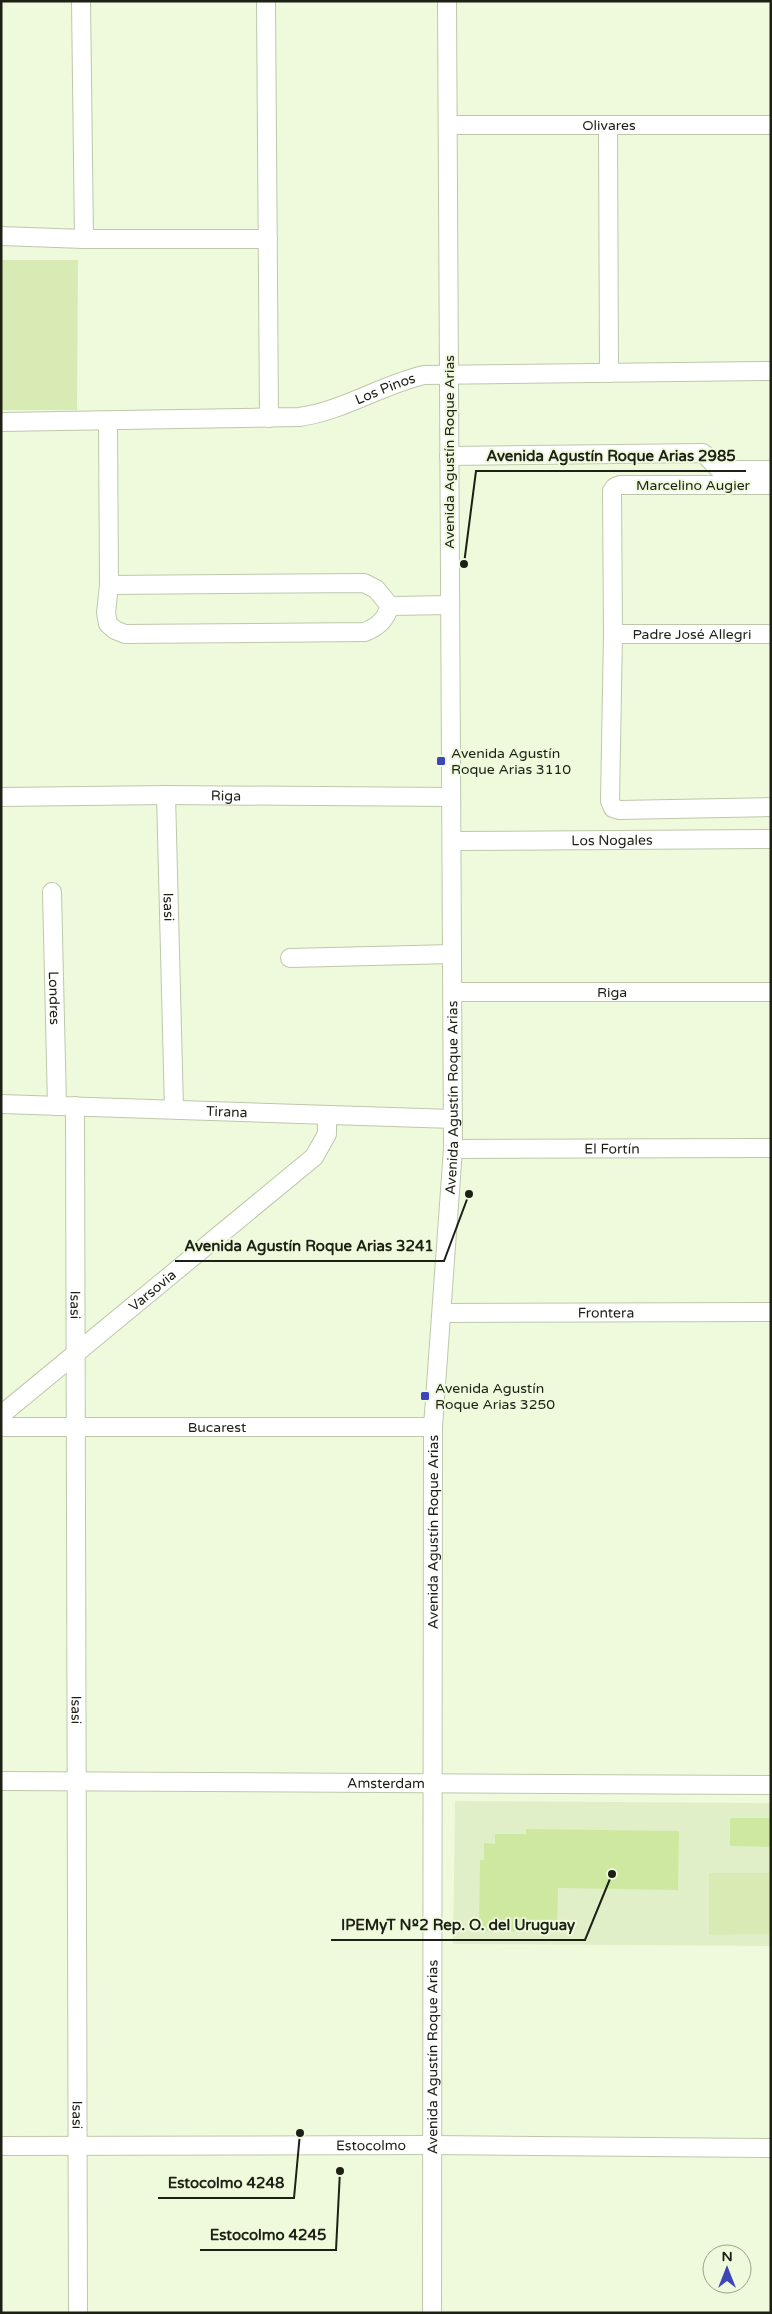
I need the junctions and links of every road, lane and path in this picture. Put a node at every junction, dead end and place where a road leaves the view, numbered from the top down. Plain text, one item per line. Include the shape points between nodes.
1 (81, 1) edge
2 (266, 1) edge
3 (447, 1) edge
4 (771, 124) edge
5 (448, 125) junction
6 (608, 125) junction
7 (1, 236) edge
8 (84, 239) junction
9 (268, 239) junction
10 (771, 371) edge
11 (609, 373) junction
12 (449, 374) junction
13 (270, 418) junction
14 (1, 422) edge
15 (108, 422) junction
16 (449, 456) junction
17 (771, 470) edge
18 (771, 485) edge
19 (109, 584) junction
20 (390, 606) junction
21 (450, 606) junction
22 (613, 634) junction
23 (771, 634) edge
24 (166, 795) junction
25 (1, 796) edge
26 (451, 797) junction
27 (771, 807) edge
28 (771, 839) edge
29 (453, 841) junction
30 (52, 892) dead end
31 (452, 954) junction
32 (290, 958) dead end
33 (453, 992) junction
34 (771, 992) edge
35 (1, 1104) edge
36 (57, 1106) junction
37 (75, 1106) junction
38 (174, 1109) junction
39 (327, 1115) junction
40 (453, 1119) junction
41 (771, 1148) edge
42 (453, 1149) junction
43 (771, 1312) edge
44 (442, 1313) junction
45 (75, 1353) junction
46 (1, 1415) edge
47 (1, 1427) edge
48 (75, 1427) junction
49 (434, 1427) junction
50 (1, 1781) edge
51 (75, 1781) junction
52 (432, 1783) junction
53 (771, 1785) edge
54 (431, 2145) junction
55 (1, 2146) edge
56 (77, 2146) junction
57 (771, 2148) edge
58 (78, 2313) edge
59 (432, 2313) edge

1 - 8 street
2 - 9 street
3 - 5 street, Avenida Agustín Roque Arias
4 - 6 street, Olivares
5 - 6 street, Olivares
5 - 12 street, Avenida Agustín Roque Arias
6 - 11 street
7 - 8 street
8 - 9 street
9 - 13 street
10 - 11 street, Los Pinos
11 - 12 street, Los Pinos
12 - 13 street, Los Pinos via 404,380 317,414
12 - 16 street, Avenida Agustín Roque Arias
13 - 15 street, Los Pinos
14 - 15 street, Los Pinos
15 - 19 street
16 - 17 street via 703,453 720,470
16 - 21 street, Avenida Agustín Roque Arias
18 - 22 street, Marcelino Augier via 615,486 612,491
19 - 20 street via 364,583 376,589
19 - 20 street via 108,624 125,634 365,632 378,626
20 - 21 street
21 - 26 street, Avenida Agustín Roque Arias
22 - 23 street, Padre José Allegri
22 - 27 street via 610,801 613,808
24 - 25 street, Riga
24 - 26 street, Riga
24 - 38 street, Isasi
26 - 29 street, Avenida Agustín Roque Arias
28 - 29 street, Los Nogales
29 - 31 street, Avenida Agustín Roque Arias
30 - 36 street, Londres
31 - 32 street
31 - 33 street, Avenida Agustín Roque Arias
33 - 34 street, Riga
33 - 40 street, Avenida Agustín Roque Arias
35 - 36 street, Tirana
36 - 37 street, Tirana
37 - 38 street, Tirana
37 - 45 street, Isasi
38 - 39 street, Tirana
39 - 40 street, Tirana
39 - 45 street, Varsovia via 327,1134 314,1157
40 - 42 street, Avenida Agustín Roque Arias
41 - 42 street, El Fortín
42 - 44 street, Avenida Agustín Roque Arias
43 - 44 street, Frontera
44 - 49 street, Avenida Agustín Roque Arias
45 - 46 street, Varsovia
45 - 48 street, Isasi
47 - 48 street, Bucarest
48 - 49 street, Bucarest
48 - 51 street, Isasi
49 - 52 street, Avenida Agustín Roque Arias
50 - 51 street, Amsterdam
51 - 52 street, Amsterdam
51 - 56 street, Isasi
52 - 53 street, Amsterdam
52 - 54 street, Avenida Agustín Roque Arias
54 - 56 street, Estocolmo
54 - 57 street, Estocolmo
54 - 59 street, Avenida Agustín Roque Arias
55 - 56 street, Estocolmo
56 - 58 street, Isasi

